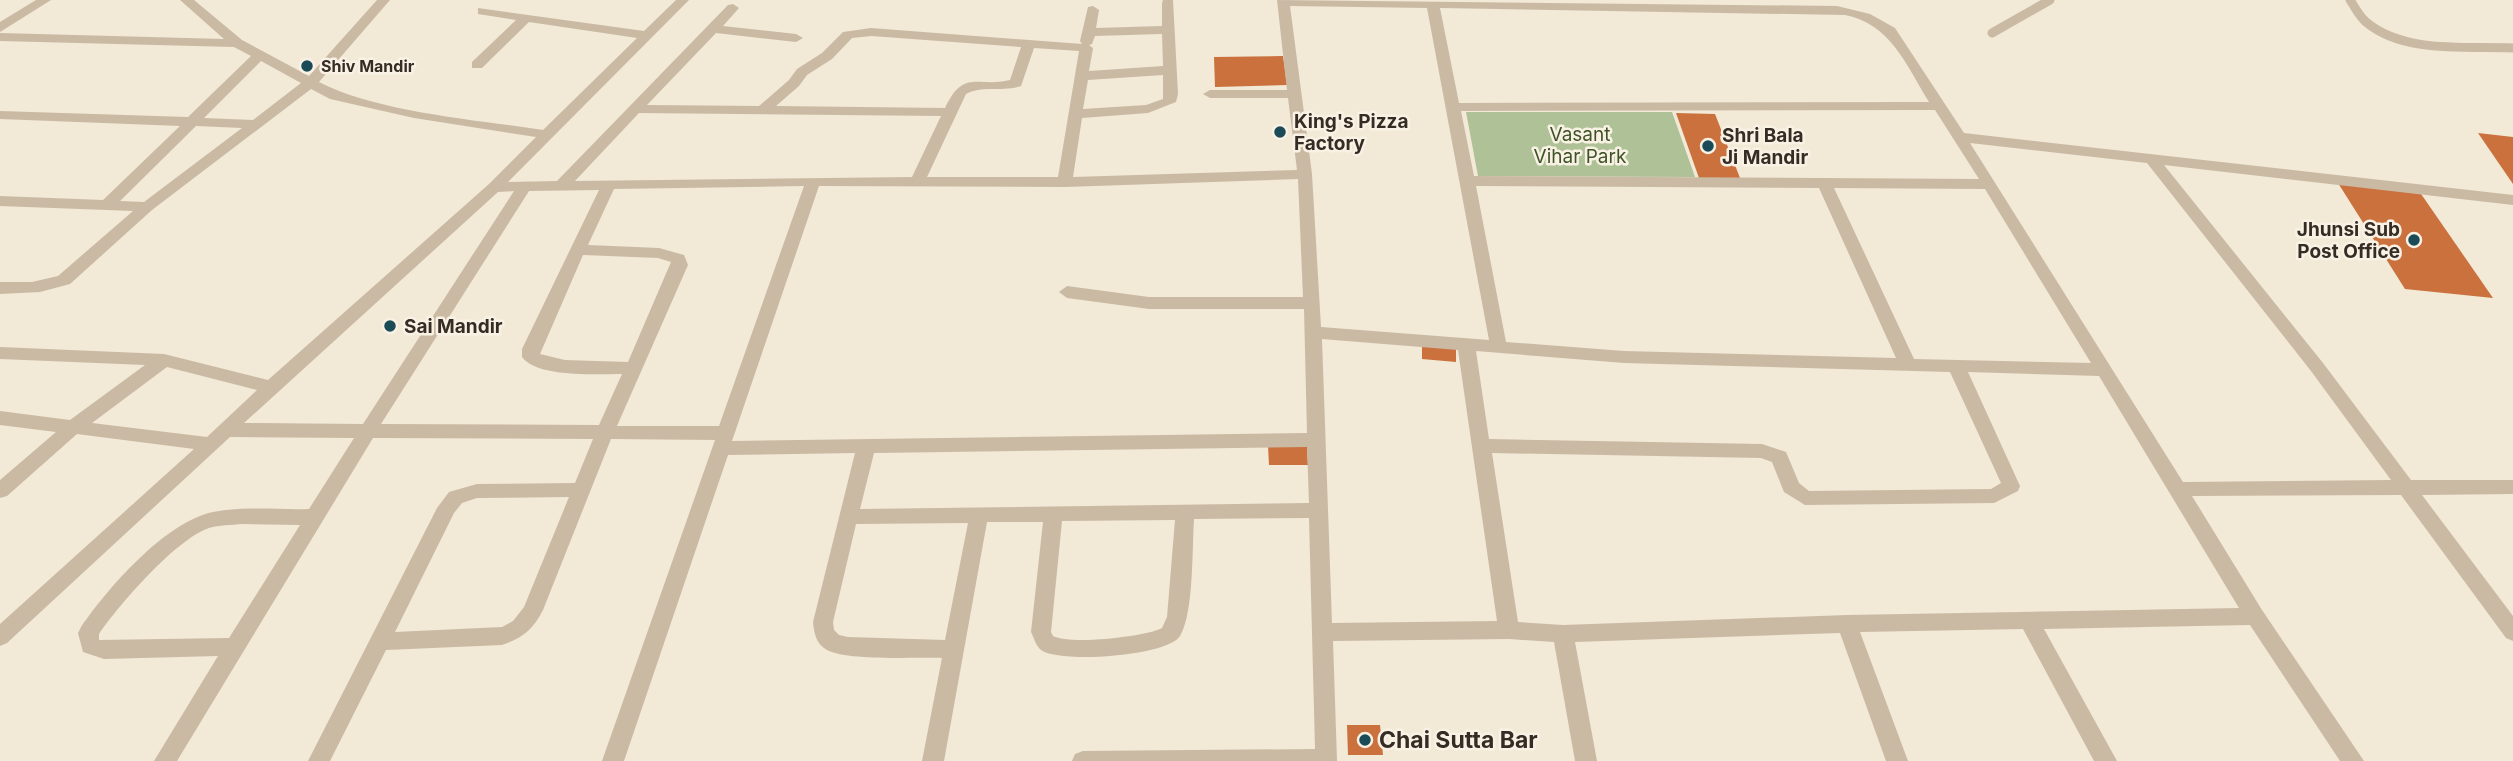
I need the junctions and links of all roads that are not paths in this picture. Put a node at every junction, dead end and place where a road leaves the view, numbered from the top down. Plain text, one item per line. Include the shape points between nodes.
1 (45, 0) edge
2 (186, 0) edge
3 (384, 0) edge
4 (683, 0) edge
5 (2050, 0) edge
6 (2350, 0) edge
7 (1283, 1) edge
8 (1168, 3) dead end
9 (1531, 3) edge
10 (1433, 4) junction
11 (1768, 4) edge
12 (733, 8) dead end
13 (1093, 10) dead end
14 (483, 11) dead end
15 (527, 17) junction
16 (0, 28) edge
17 (713, 29) junction
18 (1169, 30) junction
19 (1089, 32) junction
20 (1992, 33) dead end
21 (648, 36) junction
22 (0, 37) edge
23 (796, 38) dead end
24 (237, 43) junction
25 (1028, 45) junction
26 (1086, 48) junction
27 (2513, 48) edge
28 (260, 55) junction
29 (477, 65) dead end
30 (1170, 70) junction
31 (1082, 76) junction
32 (311, 82) junction
33 (1210, 94) dead end
34 (1295, 94) junction
35 (1937, 106) junction
36 (1453, 107) junction
37 (634, 109) junction
38 (763, 110) junction
39 (951, 112) junction
40 (1076, 114) junction
41 (0, 115) edge
42 (194, 122) junction
43 (257, 124) junction
44 (548, 135) junction
45 (1957, 137) junction
46 (2151, 158) junction
47 (1305, 174) junction
48 (813, 181) junction
49 (1467, 181) junction
50 (1065, 182) junction
51 (917, 183) junction
52 (1824, 183) junction
53 (609, 184) junction
54 (1990, 184) junction
55 (562, 185) junction
56 (525, 186) junction
57 (494, 187) junction
58 (2506, 199) edge
59 (0, 201) edge
60 (107, 205) junction
61 (148, 207) junction
62 (2513, 215) edge
63 (578, 250) junction
64 (0, 288) edge
65 (1067, 292) dead end
66 (1312, 303) junction
67 (1313, 332) junction
68 (1466, 344) junction
69 (1499, 347) junction
70 (0, 353) edge
71 (164, 360) junction
72 (1908, 365) junction
73 (1956, 366) junction
74 (634, 368) junction
75 (2104, 370) junction
76 (271, 387) junction
77 (0, 418) edge
78 (76, 425) junction
79 (369, 429) junction
80 (225, 430) junction
81 (605, 432) junction
82 (1316, 440) junction
83 (725, 441) junction
84 (210, 444) junction
85 (866, 446) junction
86 (1481, 446) junction
87 (2513, 487) edge
88 (2406, 488) junction
89 (2176, 489) junction
90 (581, 490) junction
91 (0, 491) edge
92 (1318, 509) junction
93 (1185, 512) junction
94 (1053, 513) junction
95 (979, 514) junction
96 (315, 517) junction
97 (849, 517) junction
98 (2255, 617) junction
99 (2029, 621) junction
100 (1847, 624) junction
101 (2512, 628) edge
102 (1508, 630) junction
103 (1321, 632) junction
104 (1563, 634) junction
105 (0, 637) edge
106 (380, 641) junction
107 (235, 647) junction
108 (954, 649) junction
109 (1326, 760) edge
110 (165, 761) edge
111 (319, 761) edge
112 (613, 761) edge
113 (933, 761) edge
114 (1083, 761) edge
115 (1586, 761) edge
116 (1897, 761) edge
117 (2106, 761) edge
118 (2353, 761) edge

1 - 16 street
2 - 24 street
3 - 32 street
4 - 21 street
5 - 20 lane
6 - 27 lane via 2364,20 2392,37
7 - 10 street
7 - 34 street
8 - 18 street
9 - 10 street
9 - 11 street
10 - 36 street
11 - 35 street via 1848,11 1877,21 1890,32
12 - 17 street
13 - 19 street
14 - 15 street
15 - 21 street
15 - 29 street
17 - 23 street
17 - 37 street
18 - 19 street
18 - 30 street
19 - 26 street
21 - 44 street
22 - 24 street
24 - 28 street
25 - 26 street
25 - 38 street via 871,32 848,35
25 - 39 street via 1016,83 966,87
26 - 31 street
28 - 32 street
28 - 42 street
30 - 31 street
30 - 40 street via 1169,103
31 - 40 street
32 - 43 street
32 - 44 street via 335,96 366,104
33 - 34 street
34 - 47 street
35 - 36 street
35 - 45 street
36 - 49 street
37 - 38 street
37 - 55 street
38 - 39 street
39 - 51 street
40 - 50 street
41 - 42 street
42 - 43 street
42 - 60 street
43 - 61 street
44 - 57 street
45 - 46 street
45 - 54 street
46 - 58 street
46 - 88 street via 2317,367
47 - 50 street
47 - 66 street
48 - 51 street
48 - 53 street
48 - 83 street
49 - 52 street
49 - 69 street
50 - 51 street
52 - 54 street
52 - 72 street
53 - 55 street
53 - 63 street
54 - 75 street
55 - 56 street
56 - 57 street
56 - 79 street
57 - 76 street
58 - 62 street
59 - 60 street
60 - 61 street
61 - 64 street via 64,280 30,288
63 - 74 street via 659,253 678,259 680,265
63 - 74 street via 531,357 553,364
65 - 66 street via 1149,303
66 - 67 street
67 - 68 street
67 - 82 street
68 - 69 street
68 - 86 street
69 - 72 street
70 - 71 street
71 - 76 street
71 - 78 street
72 - 73 street
73 - 75 street
73 - 86 street via 2009,477 2011,486 1994,496 1805,498 1791,487 1779,457 1762,451
74 - 81 street
75 - 89 street
76 - 80 street
77 - 78 street
78 - 84 street
78 - 91 street
79 - 80 street
79 - 81 street
79 - 96 street
80 - 84 street
81 - 83 street
81 - 90 street
82 - 85 street
82 - 92 street
83 - 85 street
83 - 112 street
84 - 105 street
85 - 97 street
86 - 102 street
87 - 88 street
88 - 89 street
88 - 101 street
89 - 98 street
90 - 106 street via 477,491 456,497
90 - 106 street via 533,610 515,632
92 - 93 street
92 - 103 street
93 - 94 street
93 - 94 street via 1173,631 1152,642 1076,648 1056,647 1046,642 1041,632
94 - 95 street
95 - 97 street
95 - 108 street
96 - 107 street
96 - 107 street via 201,522 181,534 88,633 90,646 104,650
97 - 108 street via 824,634 833,643 848,646
98 - 99 street
98 - 118 street
99 - 100 street
99 - 117 street
100 - 104 street
100 - 116 street
102 - 103 street
102 - 104 street
103 - 109 street
104 - 115 street
106 - 111 street
107 - 110 street
108 - 113 street
109 - 114 street

